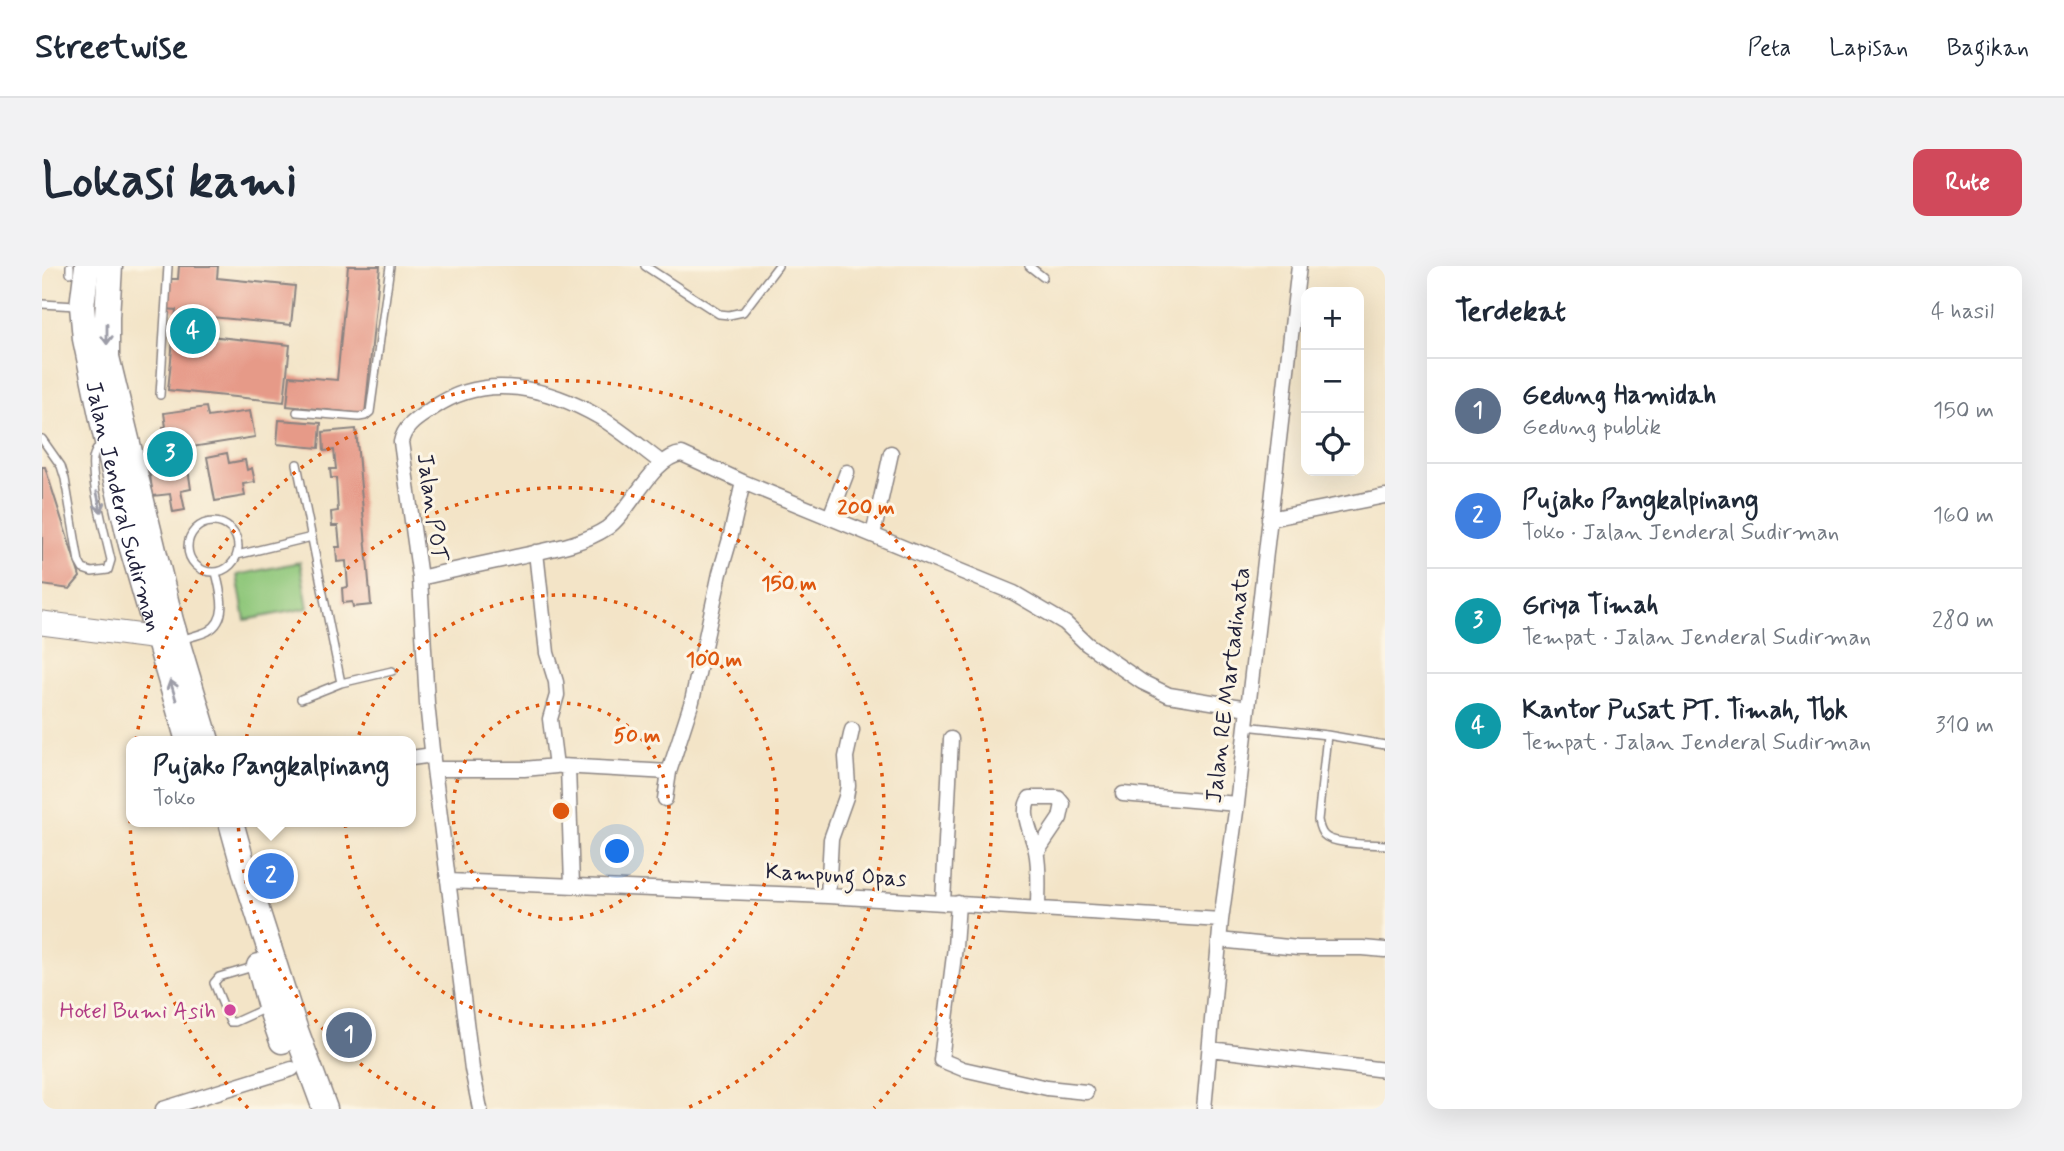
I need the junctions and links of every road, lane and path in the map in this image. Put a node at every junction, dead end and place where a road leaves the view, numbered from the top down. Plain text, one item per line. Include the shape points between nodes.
1 (110, 266) edge
2 (168, 266) edge
3 (390, 266) edge
4 (645, 266) edge
5 (778, 266) edge
6 (1029, 266) edge
7 (1299, 266) edge
8 (76, 268) edge
9 (1043, 277) dead end
10 (42, 304) edge
11 (82, 306) junction
12 (160, 395) dead end
13 (297, 412) dead end
14 (42, 439) edge
15 (106, 439) junction
16 (891, 453) dead end
17 (662, 463) junction
18 (297, 464) dead end
19 (847, 472) dead end
20 (743, 482) junction
21 (1385, 496) edge
22 (830, 517) junction
23 (1269, 519) junction
24 (873, 535) junction
25 (312, 537) junction
26 (536, 552) junction
27 (237, 555) junction
28 (216, 572) junction
29 (420, 578) junction
30 (42, 623) edge
31 (167, 639) junction
32 (392, 671) dead end
33 (341, 683) junction
34 (301, 699) dead end
35 (1248, 708) junction
36 (1244, 726) junction
37 (852, 730) dead end
38 (1327, 735) junction
39 (187, 736) edge
40 (205, 736) edge
41 (951, 739) dead end
42 (1385, 745) edge
43 (416, 759) edge
44 (433, 762) junction
45 (562, 766) junction
46 (669, 772) junction
47 (1123, 794) dead end
48 (665, 799) dead end
49 (1237, 804) junction
50 (215, 827) edge
51 (232, 827) edge
52 (1385, 845) edge
53 (1037, 852) dead end
54 (448, 881) junction
55 (572, 885) junction
56 (828, 896) junction
57 (950, 903) junction
58 (1038, 908) junction
59 (1221, 920) junction
60 (1219, 940) junction
61 (1385, 950) edge
62 (267, 965) junction
63 (270, 1007) junction
64 (1210, 1049) junction
65 (1385, 1070) edge
66 (300, 1074) junction
67 (1086, 1092) dead end
68 (163, 1109) edge
69 (306, 1109) edge
70 (325, 1109) edge
71 (480, 1109) edge
72 (1204, 1109) edge

1 -> 31 highway, Jalan Jenderal Sudirman via 107,357
2 - 12 lane
3 - 13 lane via 370,412 365,416
4 - 5 lane via 729,316 743,312
6 - 9 lane
7 - 23 street, Jalan RE Martadinata
8 - 11 highway, Jalan Jenderal Sudirman
10 - 11 lane
11 - 15 highway, Jalan Jenderal Sudirman
15 -> 14 lane via 92,461 111,560 108,570 92,572 79,562 65,479
15 - 31 highway, Jalan Jenderal Sudirman via 131,545
16 - 24 street
17 - 20 street via 682,454
17 - 26 street via 601,532 571,545
17 - 29 street, Jalan POT via 601,418 530,388 494,387 446,399 409,424 401,442
18 - 25 lane
19 - 22 street
20 - 22 street
20 - 46 street via 692,701
21 - 23 street
22 - 24 street
23 - 35 street, Jalan RE Martadinata
24 - 35 street via 1014,593 1065,623 1142,682 1169,695
25 - 27 lane
25 - 33 lane
26 - 29 street
26 - 45 street via 547,653 556,682 550,719
27 - 28 lane via 232,564
27 - 28 lane via 239,546 232,529 215,521 197,527 188,552 198,567
28 - 31 lane via 223,607 215,625
29 - 44 street, Jalan POT
30 - 31 main road
39 -> 31 highway, Jalan Jenderal Sudirman
31 - 40 highway, Jalan Jenderal Sudirman
32 - 33 lane
33 - 34 lane
35 - 36 street, Jalan RE Martadinata
36 - 38 lane
36 - 49 street, Jalan RE Martadinata
37 - 56 street via 845,757 846,797 831,839
38 - 42 lane
38 - 52 lane via 1318,820 1324,836 1333,841
41 - 57 street
43 - 44 street
44 - 45 street via 524,769
44 - 54 street, Jalan POT
45 - 46 street
45 - 55 street
46 - 48 street
47 - 49 street
49 - 59 street, Jalan RE Martadinata
50 - 62 highway
51 - 62 highway
53 - 58 street
54 - 55 street, Kampung Opas
54 - 71 street, Jalan POT
55 - 56 street, Kampung Opas
56 - 57 street, Kampung Opas
57 - 58 street, Kampung Opas
57 - 67 street via 953,958 941,1059 964,1069 1047,1088
58 - 59 street, Kampung Opas
59 - 60 street, Jalan RE Martadinata
60 - 61 street
60 - 64 street, Jalan RE Martadinata
62 - 63 highway
62 - 63 lane via 219,977 214,983 230,1022
62 - 66 highway
63 - 66 highway
64 - 65 street
64 - 72 street, Jalan RE Martadinata
66 - 68 street
66 - 69 highway
66 - 70 highway

